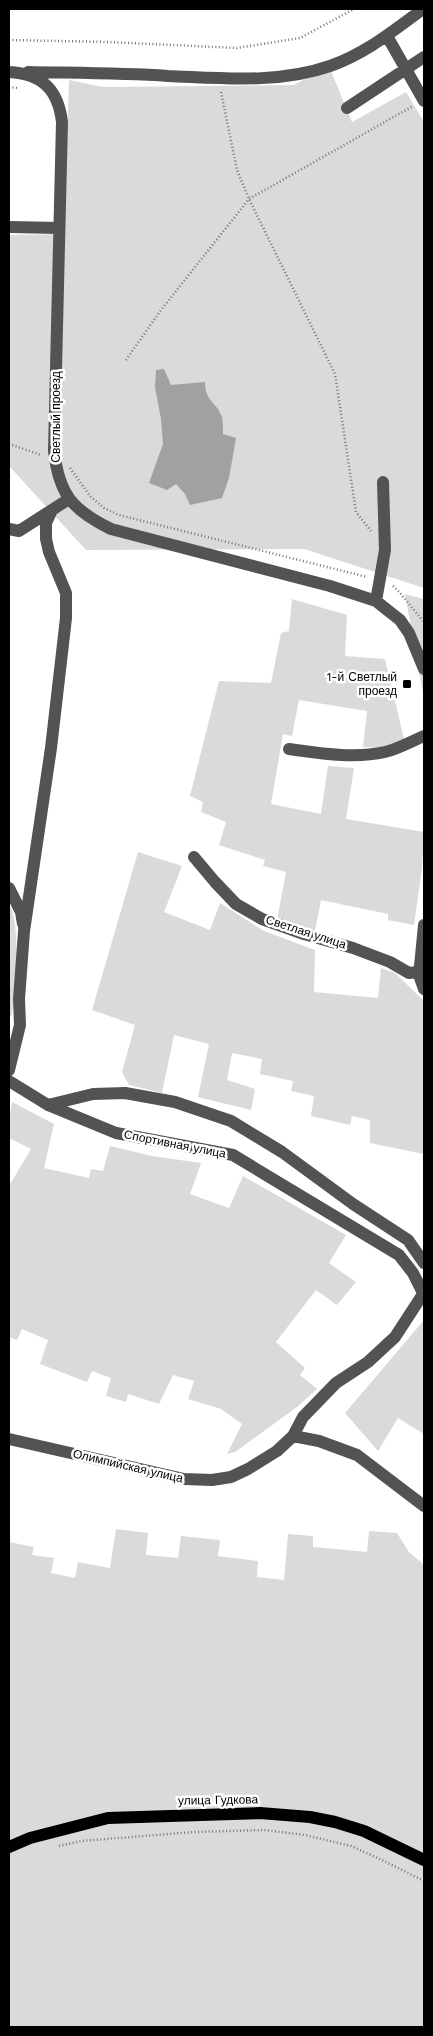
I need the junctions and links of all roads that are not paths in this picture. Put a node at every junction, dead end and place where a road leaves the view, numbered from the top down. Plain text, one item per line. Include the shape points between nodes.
1 (423, 9) edge
2 (386, 36) junction
3 (424, 57) edge
4 (407, 69) junction
5 (10, 72) edge
6 (424, 100) edge
7 (347, 108) dead end
8 (9, 228) edge
9 (59, 228) junction
10 (383, 482) dead end
11 (68, 499) junction
12 (52, 510) junction
13 (9, 529) edge
14 (376, 601) junction
15 (424, 669) edge
16 (424, 736) edge
17 (288, 749) dead end
18 (194, 857) dead end
19 (9, 888) edge
20 (424, 924) edge
21 (24, 932) junction
22 (418, 972) junction
23 (424, 989) edge
24 (9, 1070) edge
25 (9, 1081) edge
26 (48, 1105) junction
27 (424, 1263) edge
28 (424, 1294) edge
29 (293, 1436) junction
30 (9, 1439) edge
31 (424, 1506) edge
32 (9, 1846) edge
33 (424, 1860) edge

1 - 2 street
2 - 4 street
2 - 5 street via 355,56 329,66 279,77
3 - 4 street
4 - 6 street
4 - 7 street
5 - 9 street, Светлый проезд via 27,73 41,80 53,92 60,106
8 - 9 street
9 - 11 street, Светлый проезд via 55,461 57,476
10 - 14 street via 386,550
11 - 12 street
11 - 14 street, Светлый проезд via 87,518 110,529
12 - 13 street via 19,531
12 - 21 street via 46,523 46,539 67,604 51,748
14 - 15 street, Светлый проезд via 400,620
16 - 17 street via 385,752 365,754
18 - 22 street, Светлая улица via 236,904 262,919 353,948 409,973
19 - 21 street via 21,912
20 - 22 street
21 - 24 street via 20,1025
22 - 23 street
25 - 26 street, Спортивная улица
26 - 27 street via 92,1094 125,1093 175,1102 231,1121 282,1152 408,1240
26 - 28 street, Спортивная улица via 116,1133 233,1154 399,1255
28 - 29 street, Олимпийская улица via 395,1337 368,1362 336,1384 304,1417
29 - 30 street, Олимпийская улица via 277,1451 248,1469 231,1477 212,1480 184,1479
29 - 31 street via 320,1441 357,1455
32 - 33 main road, улица Гудкова via 108,1818 260,1813 335,1822 364,1831

